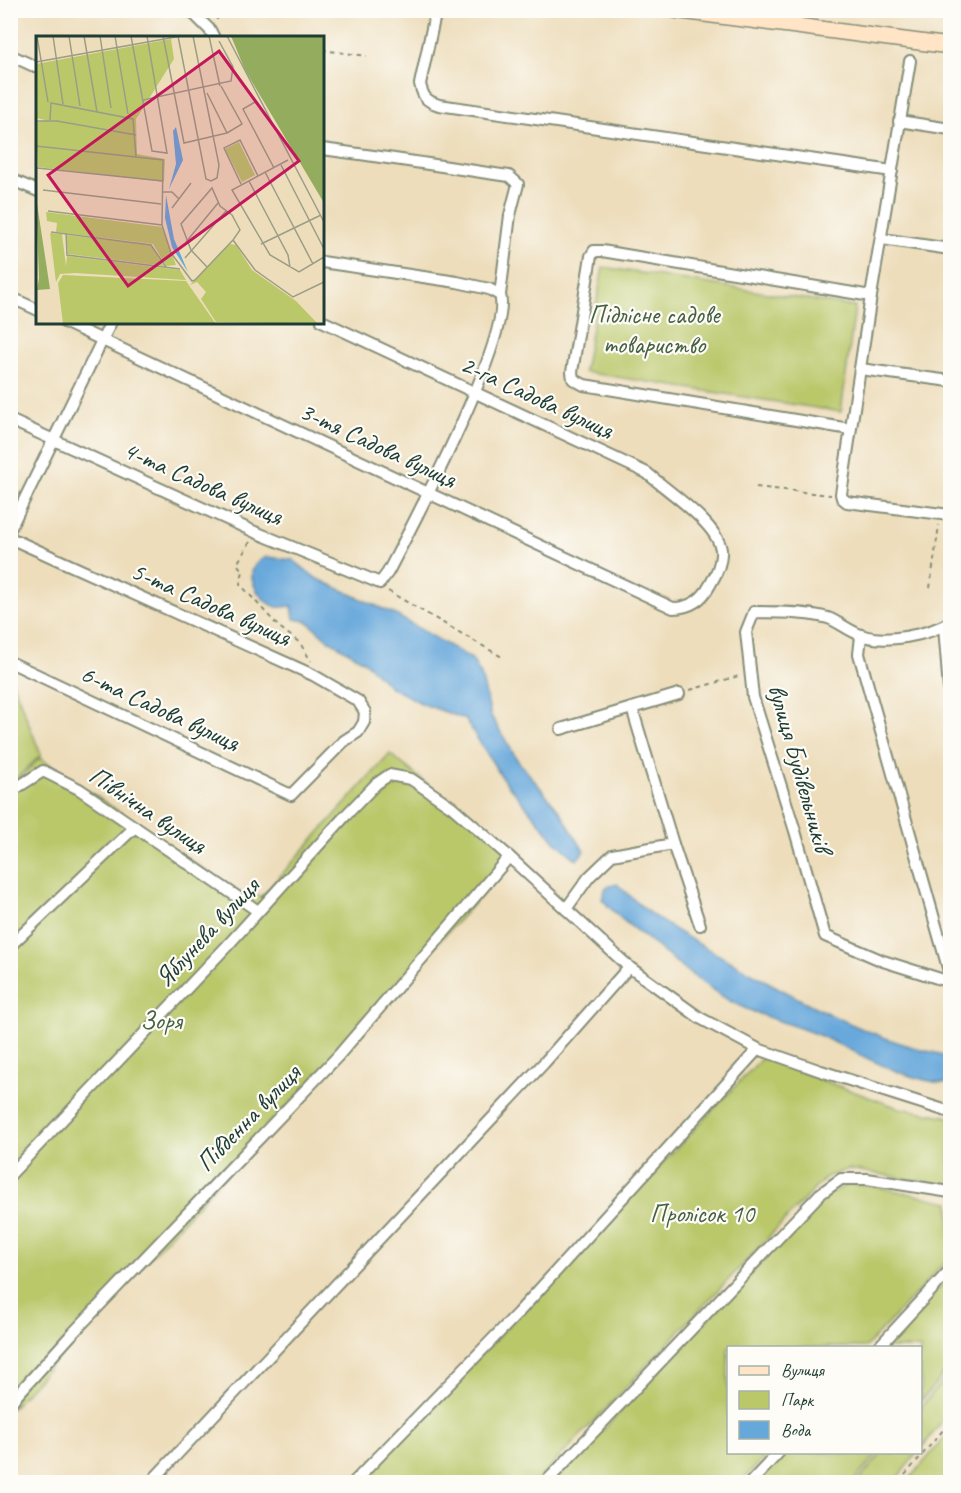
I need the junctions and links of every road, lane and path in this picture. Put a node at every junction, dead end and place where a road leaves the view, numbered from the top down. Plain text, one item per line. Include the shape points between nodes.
1 (190, 10) edge
2 (436, 10) edge
3 (674, 10) edge
4 (878, 10) edge
5 (951, 20) edge
6 (213, 36) edge
7 (951, 46) edge
8 (324, 50) edge
9 (10, 55) edge
10 (367, 56) dead end
11 (910, 61) dead end
12 (36, 67) edge
13 (899, 121) junction
14 (951, 129) edge
15 (324, 149) edge
16 (892, 171) junction
17 (10, 178) edge
18 (36, 189) edge
19 (882, 239) junction
20 (951, 249) edge
21 (324, 262) edge
22 (500, 295) junction
23 (871, 296) junction
24 (10, 297) edge
25 (36, 309) edge
26 (324, 322) edge
27 (68, 324) edge
28 (110, 324) edge
29 (102, 341) junction
30 (860, 369) junction
31 (951, 381) edge
32 (475, 393) junction
33 (10, 420) edge
34 (850, 429) junction
35 (54, 441) junction
36 (756, 487) dead end
37 (429, 493) junction
38 (842, 498) junction
39 (946, 515) edge
40 (10, 529) edge
41 (255, 532) junction
42 (10, 538) edge
43 (380, 583) junction
44 (930, 588) dead end
45 (673, 608) joint
46 (947, 624) edge
47 (861, 636) junction
48 (502, 657) dead end
49 (10, 662) edge
50 (750, 673) junction
51 (313, 675) junction
52 (679, 694) joint
53 (951, 702) edge
54 (632, 708) junction
55 (561, 729) dead end
56 (358, 732) joint
57 (10, 792) edge
58 (135, 827) junction
59 (673, 844) junction
60 (509, 857) junction
61 (566, 909) junction
62 (258, 911) junction
63 (700, 925) dead end
64 (10, 946) edge
65 (629, 967) junction
66 (951, 975) edge
67 (951, 982) edge
68 (758, 1049) junction
69 (951, 1112) edge
70 (10, 1175) edge
71 (951, 1192) edge
72 (951, 1270) edge
73 (879, 1346) edge
74 (10, 1403) edge
75 (951, 1422) edge
76 (777, 1454) edge
77 (151, 1482) edge
78 (354, 1482) edge
79 (546, 1482) edge
80 (751, 1482) edge
81 (899, 1482) edge

1 - 6 street
2 - 16 street via 420,84 429,102
3 - 7 street
4 - 5 path
8 - 10 path
9 - 12 street
11 - 13 street
13 - 14 street
13 - 16 street
15 - 22 street via 509,176 518,184
16 - 19 street
17 - 18 street
19 - 20 street
19 - 23 street
21 - 22 street via 457,282
22 - 32 street via 495,334
23 - 30 street
23 - 34 street via 594,251 572,372 573,379 584,386
24 - 25 street
26 - 32 street, 2-га Садова вулиця
27 - 29 street, 3-тя Садова вулиця
28 - 29 street
29 - 35 street
29 - 37 street, 3-тя Садова вулиця
30 - 31 street
30 - 34 street
32 - 37 street
32 - 45 street, 2-га Садова вулиця via 647,473 687,505 716,537 721,548 720,563 710,586 697,602
33 - 35 street, 4-та Садова вулиця
34 - 38 street
35 - 40 street
35 - 41 street, 4-та Садова вулиця
36 - 38 path
37 - 43 street
37 - 45 street, 3-тя Садова вулиця
38 - 39 street via 859,504
39 - 44 path
41 - 43 street, 4-та Садова вулиця
41 - 51 path via 237,564 243,571 240,584 278,626 300,643 308,654
42 - 51 street, 5-та Садова вулиця
43 - 48 path
46 - 47 street via 924,633 888,639
46 - 53 street
47 - 50 street, вулиця Будівельників via 827,618 754,612 746,632
47 - 66 street via 859,654
49 - 56 street, 6-та Садова вулиця via 291,795 344,741
50 - 52 path
50 - 67 street, вулиця Будівельників via 753,697 825,936 883,961
51 - 56 street, 5-та Садова вулиця via 358,701 365,712
52 - 54 street
54 - 55 street
54 - 59 street
57 - 58 street, Північна вулиця via 43,771 79,789
58 - 62 street, Північна вулиця
58 - 64 street
59 - 61 street via 612,855 589,877
59 - 63 street
60 - 61 street
60 - 62 street, Яблунева вулиця via 452,807 411,779 389,775 346,814
60 - 74 street, Південна вулиця via 338,1056
61 - 65 street
62 - 70 street, Яблунева вулиця
65 - 68 street via 700,1018
65 - 77 street via 544,1063
68 - 69 street
68 - 78 street via 518,1313
71 - 79 street via 867,1179 841,1179 820,1194
72 - 73 street
75 - 81 path
76 - 80 street

